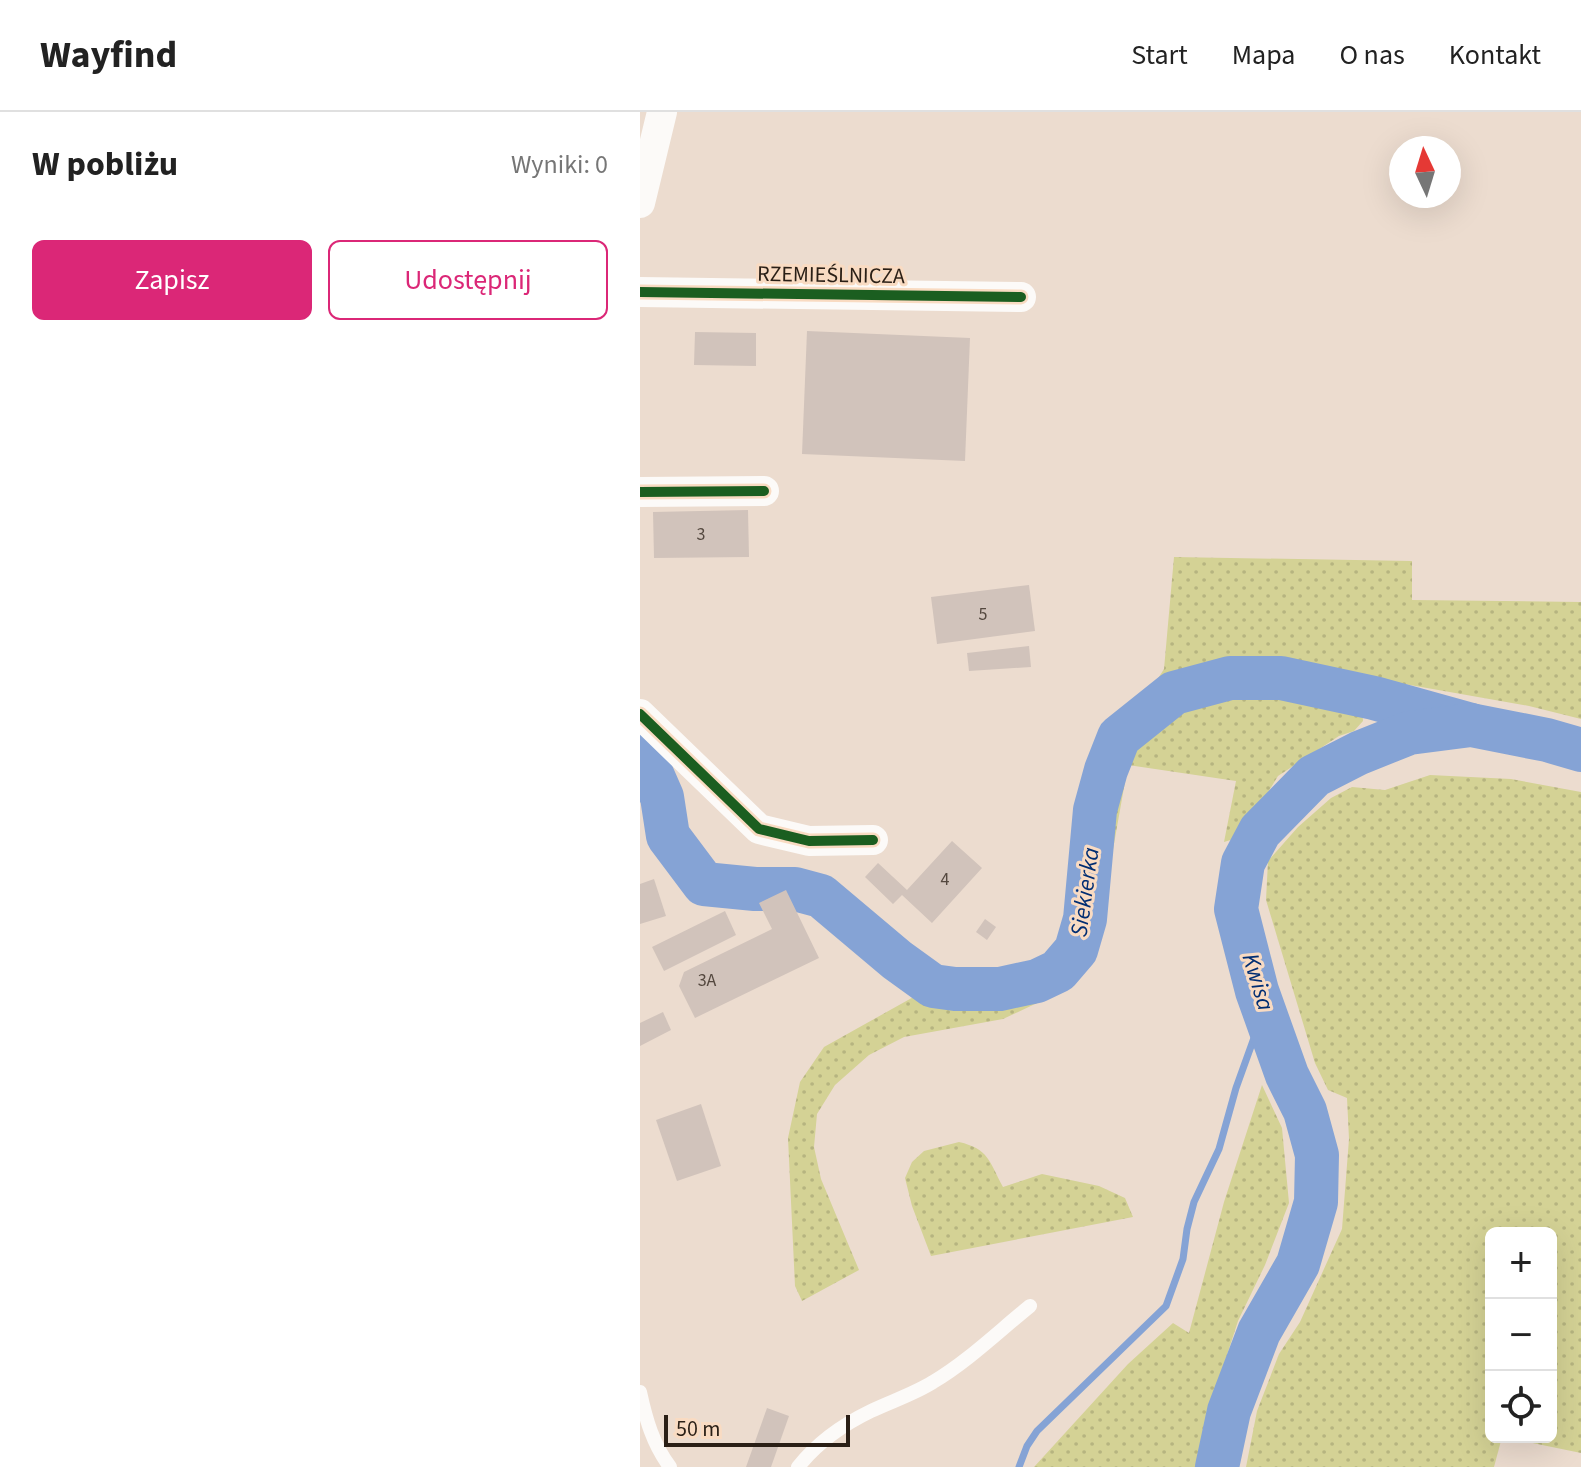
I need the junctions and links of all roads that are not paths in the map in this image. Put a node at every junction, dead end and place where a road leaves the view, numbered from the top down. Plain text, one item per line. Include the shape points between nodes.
1 (662, 112) edge
2 (640, 203) edge
3 (640, 292) edge
4 (1021, 297) dead end
5 (764, 491) dead end
6 (640, 492) edge
7 (640, 714) edge
8 (873, 840) dead end
9 (1030, 1306) dead end
10 (640, 1392) edge
11 (670, 1467) edge
12 (798, 1467) edge

1 - 2 street
3 - 4 street, RZEMIEŚLNICZA
5 - 6 street
7 - 8 street via 759,829 809,841
9 - 12 lane via 947,1374 839,1430
10 - 11 lane via 647,1423

